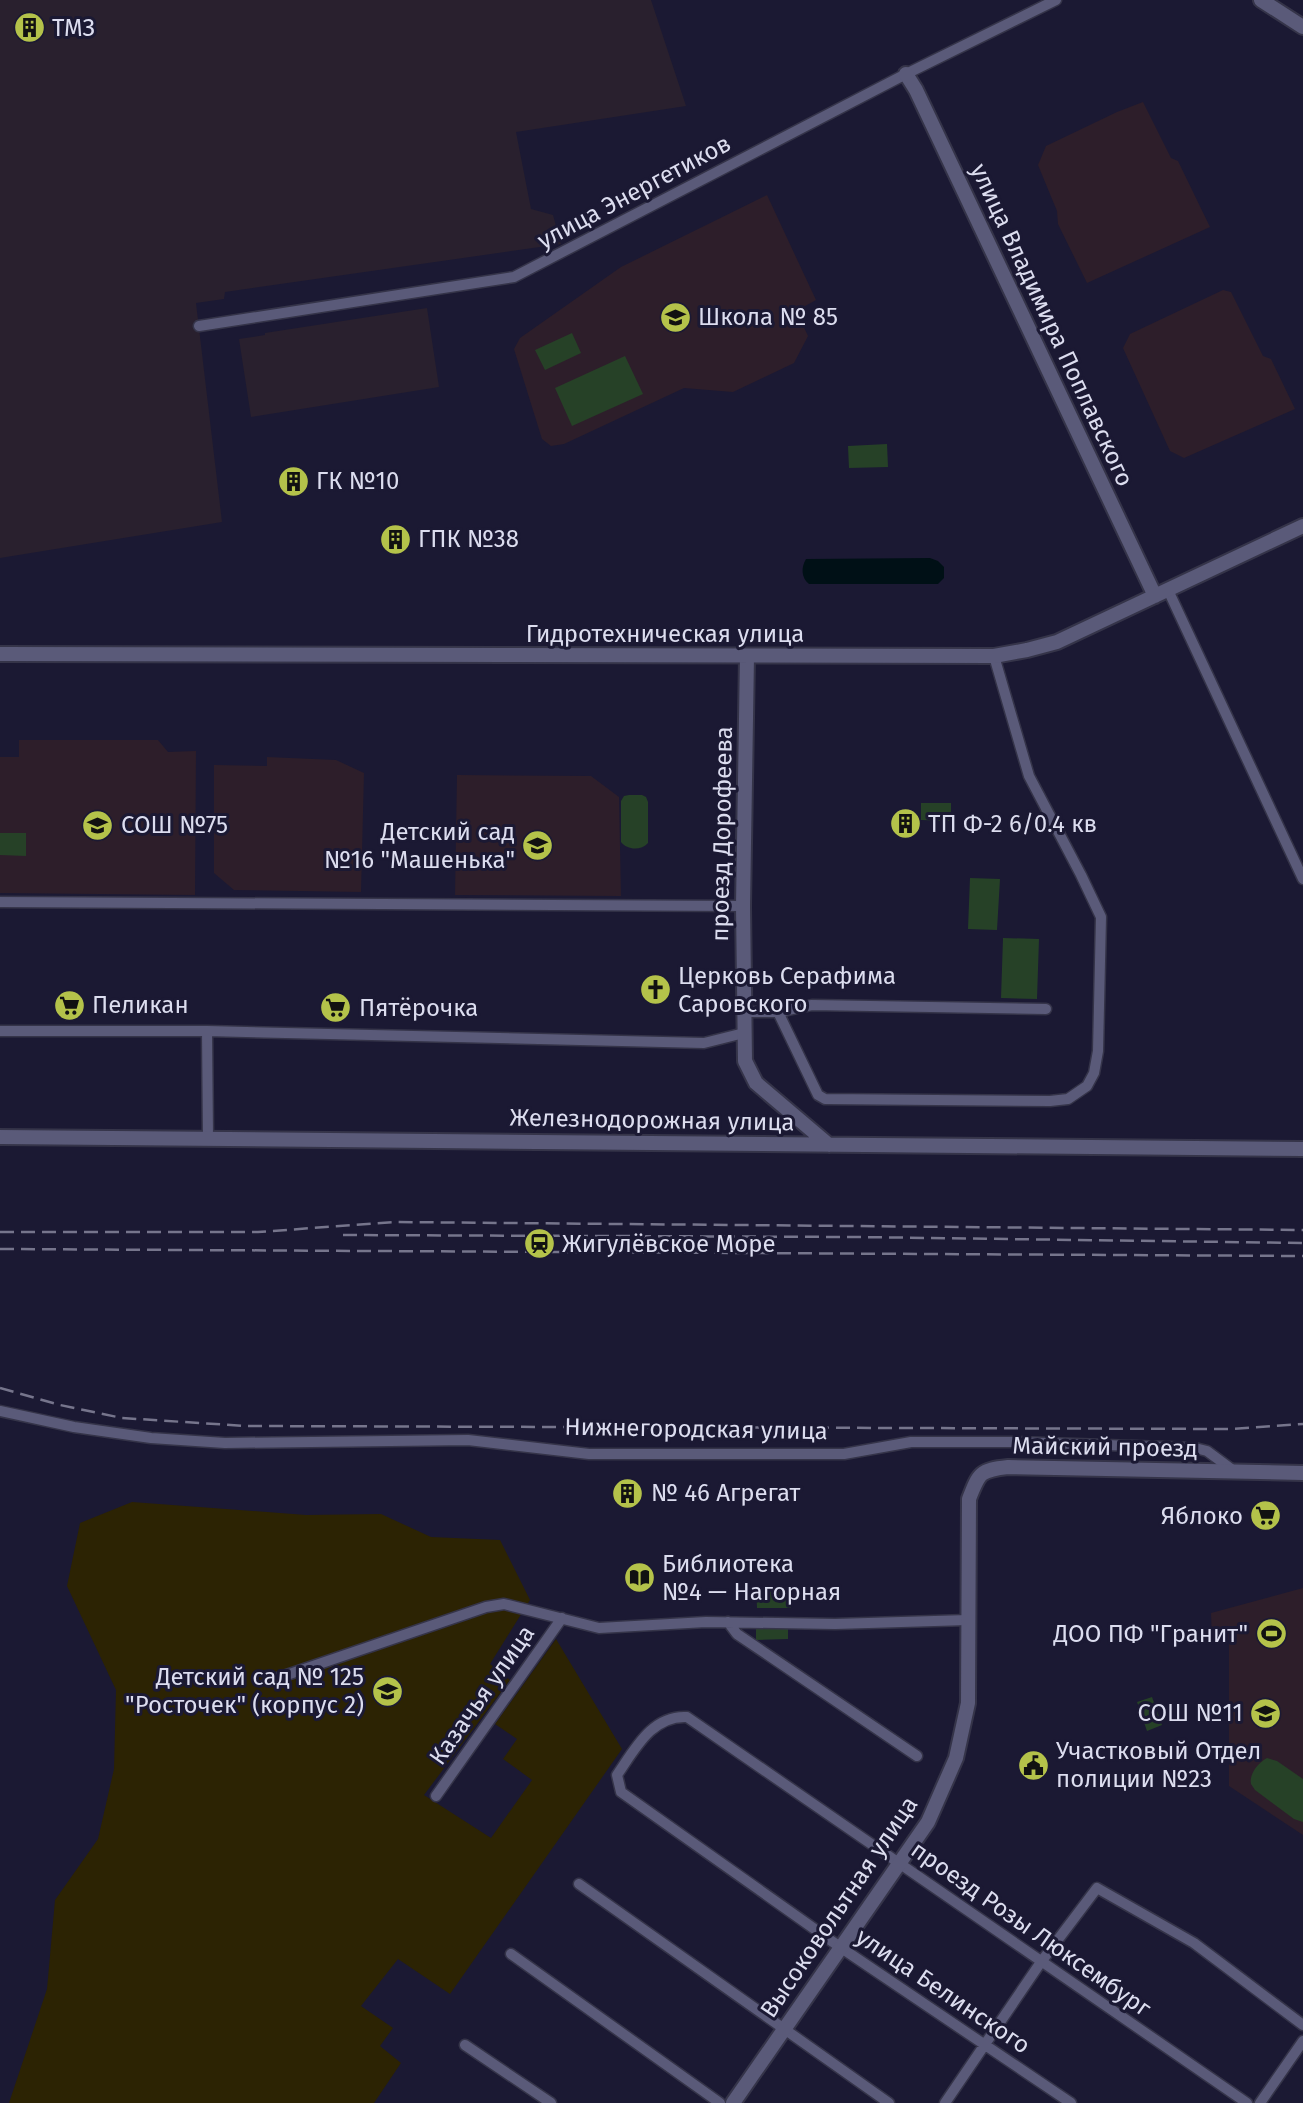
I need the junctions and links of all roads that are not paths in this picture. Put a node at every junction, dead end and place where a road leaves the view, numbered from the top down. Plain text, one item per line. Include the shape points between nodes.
1 (1056, 0) edge
2 (1261, 0) edge
3 (1303, 27) edge
4 (906, 74) junction
5 (199, 326) dead end
6 (1303, 526) edge
7 (1162, 593) junction
8 (0, 654) edge
9 (747, 656) junction
10 (993, 656) junction
11 (1303, 879) edge
12 (0, 902) edge
13 (743, 906) junction
14 (1046, 1009) dead end
15 (744, 1012) junction
16 (778, 1012) junction
17 (0, 1031) edge
18 (207, 1031) junction
19 (744, 1033) junction
20 (0, 1137) edge
21 (208, 1138) junction
22 (829, 1145) junction
23 (1303, 1149) edge
24 (0, 1411) edge
25 (1234, 1471) junction
26 (1303, 1473) edge
27 (562, 1618) junction
28 (968, 1620) junction
29 (727, 1622) junction
30 (272, 1680) dead end
31 (963, 1727) joint
32 (917, 1756) dead end
33 (621, 1792) joint
34 (436, 1796) dead end
35 (899, 1863) junction
36 (579, 1884) dead end
37 (840, 1947) junction
38 (511, 1954) dead end
39 (1041, 1962) junction
40 (1303, 2025) edge
41 (783, 2029) junction
42 (1303, 2041) edge
43 (465, 2045) dead end
44 (986, 2045) junction
45 (551, 2103) edge
46 (720, 2103) edge
47 (733, 2103) edge
48 (889, 2103) edge
49 (945, 2103) edge
50 (1071, 2103) edge
51 (1247, 2103) edge
52 (1260, 2103) edge

1 - 4 street, улица Энергетиков
2 - 3 main road
4 - 5 street, улица Энергетиков via 514,277
4 - 7 main road, улица Владимира Поплавского
6 - 7 main road, Гидротехническая улица
7 - 10 main road, Гидротехническая улица via 1057,642
7 - 11 street, улица Владимира Поплавского
8 - 9 main road, Гидротехническая улица
9 - 10 main road, Гидротехническая улица
9 - 13 main road, проезд Дорофеева
10 - 16 street via 1030,776 1101,917 1098,1051 1087,1086 1068,1099 1050,1101 825,1099 818,1095
12 - 13 street
13 - 15 main road, проезд Дорофеева
14 - 16 street via 811,1005
15 - 16 street
15 - 19 main road, проезд Дорофеева
17 - 18 street
18 - 19 street via 704,1043
18 - 21 street
19 - 22 main road, проезд Дорофеева via 746,1061 757,1083
20 - 21 main road, Железнодорожная улица
21 - 22 main road, Железнодорожная улица
22 - 23 main road, Железнодорожная улица
24 - 25 street, Нижнегородская улица via 150,1438 225,1443 468,1440 589,1454 844,1454 911,1442 1195,1448 1208,1451
25 - 26 main road
25 - 28 main road, Майский проезд via 987,1469 978,1476 969,1499
27 - 29 street via 599,1628
27 - 30 street via 504,1604 486,1607
27 - 34 street, Казачья улица
28 - 29 street
28 - 31 main road, Майский проезд via 968,1703
29 - 32 street via 737,1634
31 - 35 main road, Высоковольтная улица via 957,1758 928,1822
33 - 35 street, проезд Розы Люксембург via 617,1775 638,1745 658,1723 687,1717
33 - 37 street, улица Белинского
35 - 37 main road, Высоковольтная улица
35 - 39 street, проезд Розы Люксембург
36 - 41 street
37 - 41 main road, Высоковольтная улица
37 - 44 street, улица Белинского
38 - 46 street
39 - 40 street via 1097,1888 1194,1943
39 - 44 street
39 - 51 street, проезд Розы Люксембург
41 - 47 main road, Высоковольтная улица
41 - 48 street
42 - 52 street
43 - 45 street
44 - 49 street
44 - 50 street, улица Белинского

